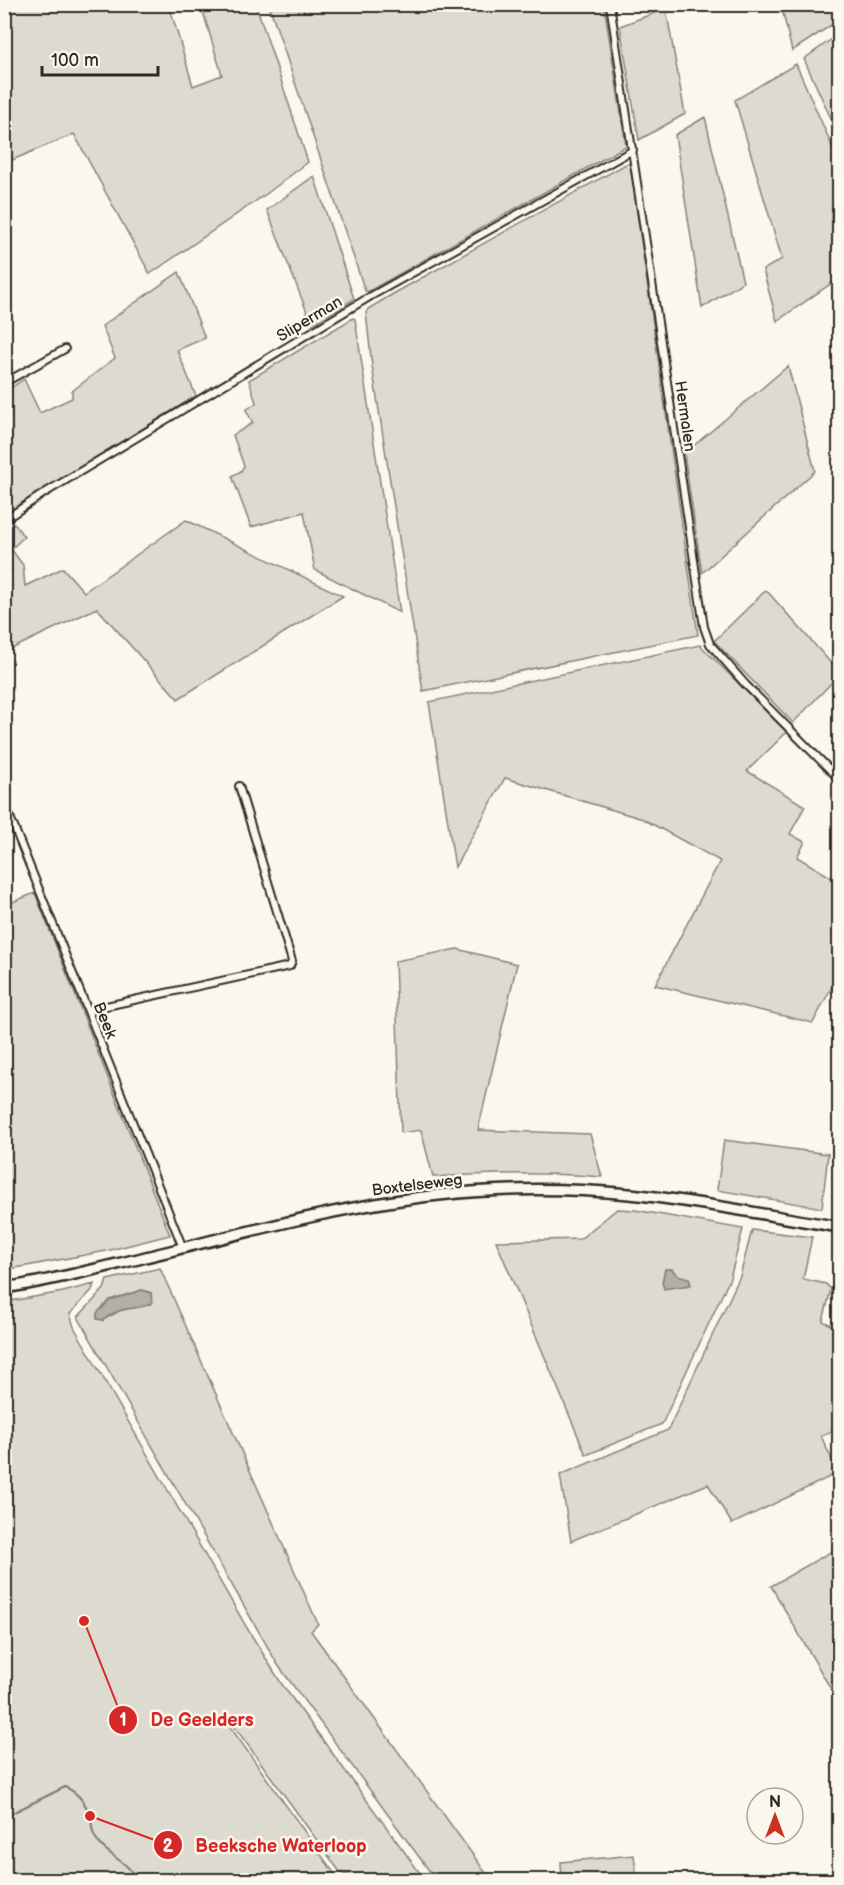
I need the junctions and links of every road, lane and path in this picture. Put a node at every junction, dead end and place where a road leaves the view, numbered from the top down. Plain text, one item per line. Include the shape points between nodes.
1 (610, 4) edge
2 (633, 150) junction
3 (65, 349) dead end
4 (4, 383) edge
5 (4, 520) edge
6 (840, 780) edge
7 (239, 786) dead end
8 (4, 802) edge
9 (88, 1010) junction
10 (840, 1227) edge
11 (183, 1248) junction
12 (4, 1288) edge

1 - 2 street, Hermalen
2 - 5 street, Sliperman via 371,296
2 - 6 street, Hermalen via 704,627 710,644 746,685
3 - 4 street
7 - 9 street via 292,961 290,966
8 - 9 street, Beek
9 - 11 street, Beek
10 - 11 main road, Boxtelseweg via 628,1194 490,1190 378,1203
11 - 12 main road, Boxtelseweg

